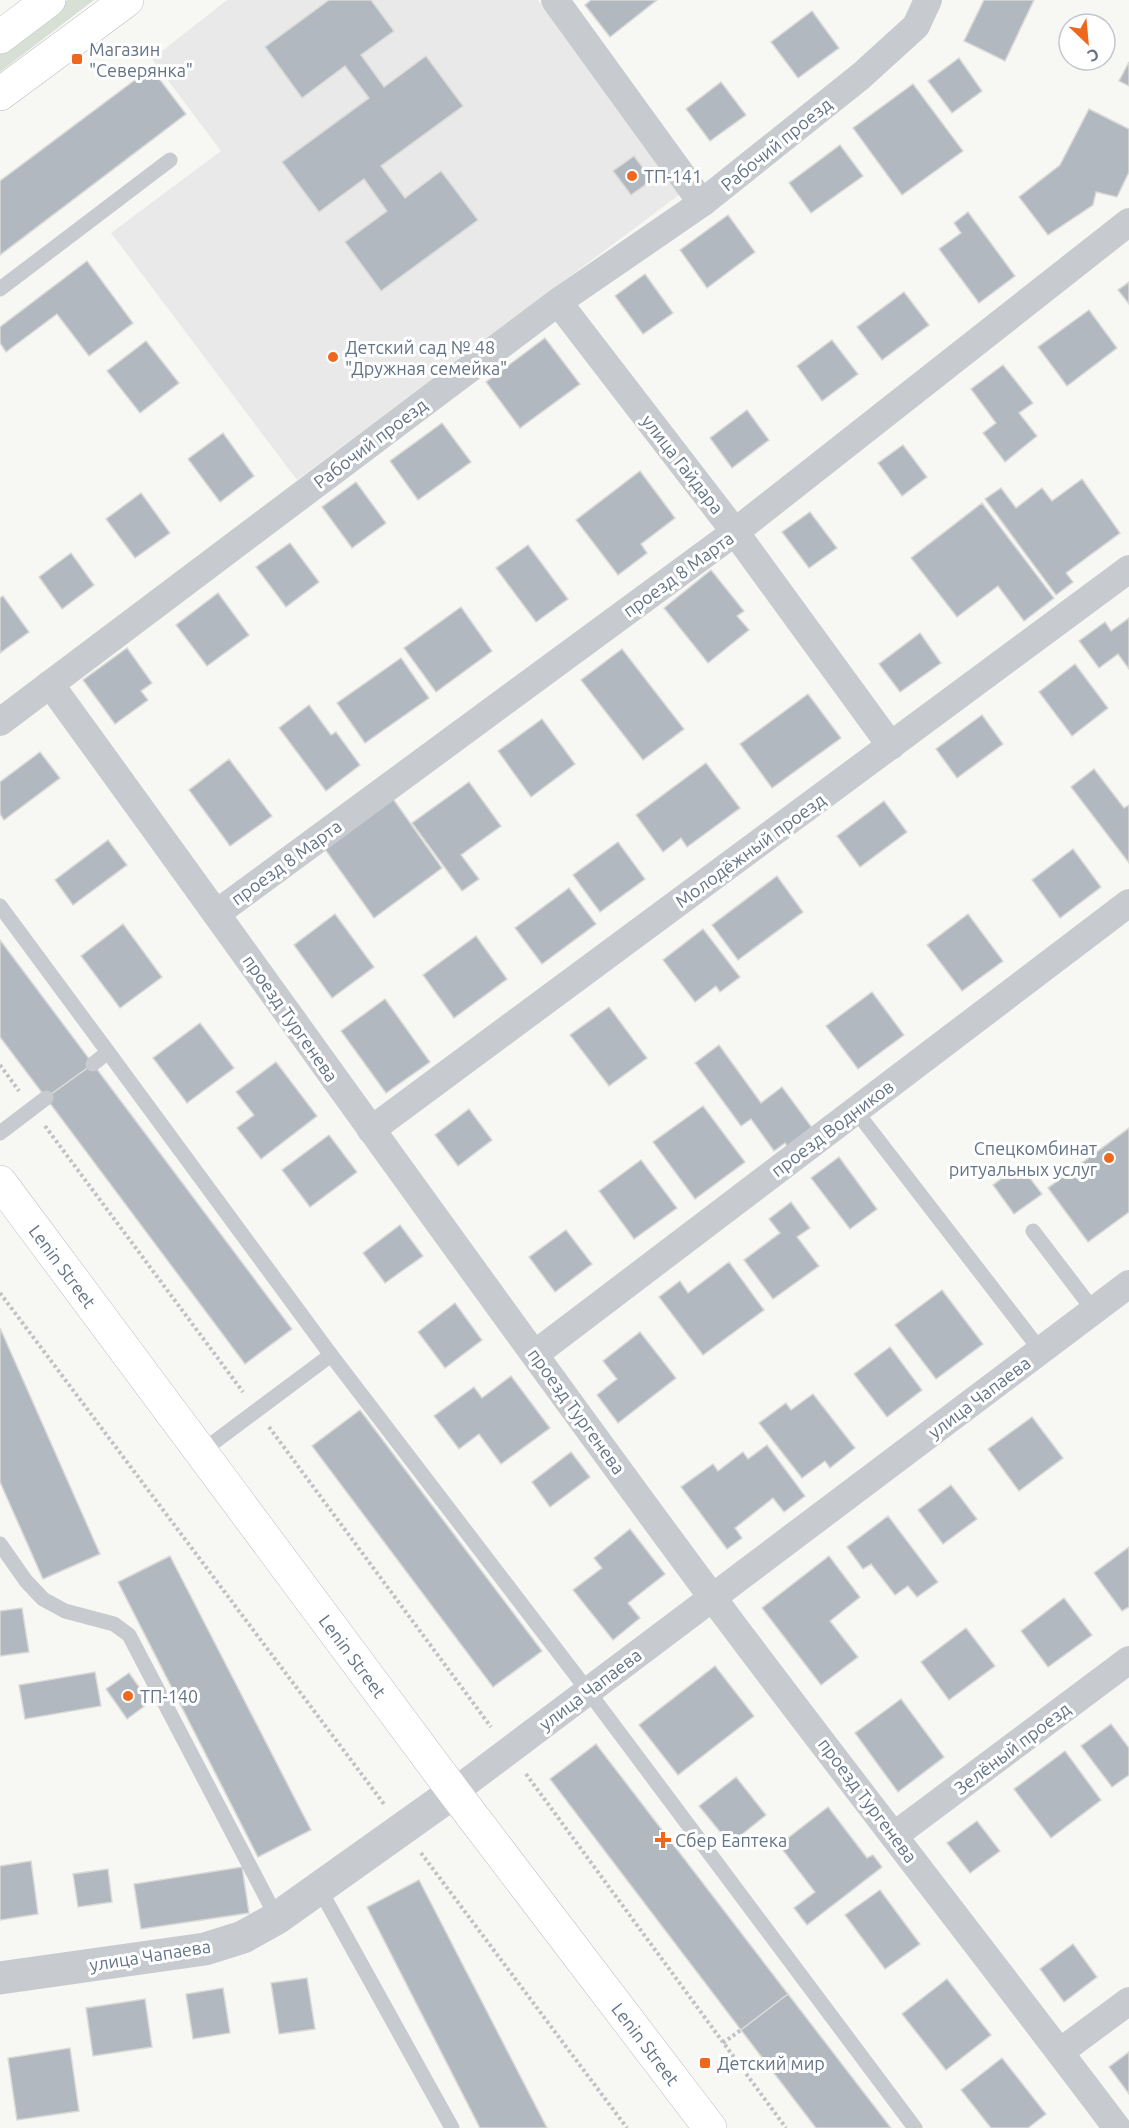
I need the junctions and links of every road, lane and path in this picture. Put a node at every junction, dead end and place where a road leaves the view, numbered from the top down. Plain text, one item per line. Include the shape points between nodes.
1 (49, 0) edge
2 (127, 0) edge
3 (555, 0) edge
4 (928, 0) edge
5 (0, 37) edge
6 (0, 94) edge
7 (170, 160) dead end
8 (702, 204) junction
9 (1129, 222) edge
10 (0, 289) edge
11 (558, 302) junction
12 (735, 532) junction
13 (1129, 569) edge
14 (50, 684) junction
15 (0, 722) edge
16 (891, 746) junction
17 (0, 906) edge
18 (217, 913) junction
19 (1124, 917) edge
20 (108, 1052) junction
21 (93, 1064) dead end
22 (0, 1065) edge
23 (46, 1098) dead end
24 (33, 1108) junction
25 (855, 1110) junction
26 (371, 1130) junction
27 (0, 1133) edge
28 (0, 1182) edge
29 (1033, 1231) dead end
30 (1129, 1284) edge
31 (0, 1293) edge
32 (1094, 1311) junction
33 (1041, 1351) junction
34 (535, 1354) junction
35 (331, 1355) junction
36 (257, 1410) junction
37 (201, 1452) junction
38 (0, 1544) edge
39 (713, 1598) junction
40 (1129, 1660) edge
41 (588, 1691) junction
42 (508, 1751) junction
43 (454, 1792) junction
44 (402, 1828) junction
45 (895, 1836) junction
46 (319, 1888) junction
47 (277, 1918) junction
48 (0, 1978) edge
49 (1129, 2001) edge
50 (741, 2030) dead end
51 (723, 2043) junction
52 (1060, 2052) junction
53 (452, 2128) edge
54 (627, 2128) edge
55 (710, 2128) edge
56 (786, 2128) edge
57 (915, 2128) edge
58 (1117, 2128) edge

1 - 5 main road
2 - 6 main road
3 - 8 street
4 - 8 street, Рабочий проезд via 916,26 861,76
7 - 10 lane
8 - 11 street, Рабочий проезд
9 - 12 street, проезд 8 Марта
11 - 12 street, улица Гайдара
11 - 14 street, Рабочий проезд
12 - 16 street, улица Гайдара
12 - 18 street, проезд 8 Марта
13 - 16 street, Молодёжный проезд
14 - 15 street, Рабочий проезд
14 - 18 street, проезд Тургенева
16 - 26 street, Молодёжный проезд
17 - 20 lane
18 - 26 street, проезд Тургенева
19 - 25 street, проезд Водников
20 - 21 lane
20 - 35 lane
22 - 24 path
23 - 24 lane
24 - 27 lane
24 - 36 path
25 - 33 lane
25 - 34 street, проезд Водников
26 - 34 street, проезд Тургенева
28 - 37 main road, Lenin Street
29 - 32 lane
30 - 32 street, улица Чапаева
31 - 44 path
32 - 33 street, улица Чапаева
33 - 39 street, улица Чапаева
34 - 39 street, проезд Тургенева
35 - 36 lane
35 - 41 lane
36 - 37 lane
36 - 42 path
37 - 43 main road, Lenin Street
38 - 47 lane via 43,1599 65,1611 114,1624 129,1635
39 - 41 street, улица Чапаева
39 - 45 street, проезд Тургенева
40 - 45 street, Зелёный проезд
41 - 42 street, улица Чапаева
41 - 57 lane
42 - 43 street, улица Чапаева
42 - 51 path
43 - 44 street, улица Чапаева
43 - 55 main road, Lenin Street
44 - 46 street, улица Чапаева
44 - 54 path
45 - 52 street, проезд Тургенева
46 - 47 street, улица Чапаева
46 - 53 lane
47 - 48 street, улица Чапаева via 243,1937 205,1949
49 - 52 street
50 - 51 path
51 - 56 path
52 - 58 street, проезд Тургенева

